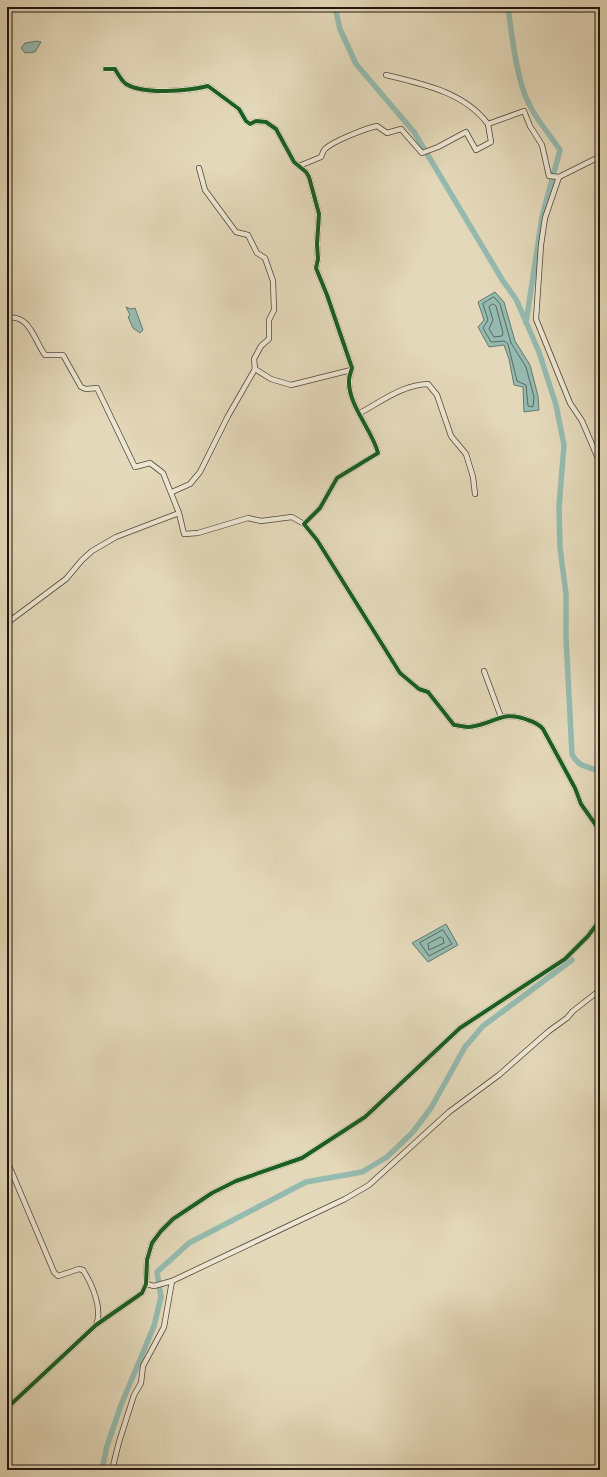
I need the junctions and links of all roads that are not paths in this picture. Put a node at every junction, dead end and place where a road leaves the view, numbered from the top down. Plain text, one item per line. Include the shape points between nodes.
1 (105, 69) dead end
2 (386, 75) dead end
3 (488, 124) junction
4 (600, 159) edge
5 (299, 166) junction
6 (198, 168) dead end
7 (558, 177) junction
8 (7, 318) edge
9 (255, 369) junction
10 (351, 370) junction
11 (360, 413) junction
12 (600, 463) edge
13 (172, 492) junction
14 (475, 494) dead end
15 (179, 513) junction
16 (304, 524) junction
17 (7, 623) edge
18 (484, 671) dead end
19 (501, 717) junction
20 (600, 831) edge
21 (600, 920) edge
22 (600, 990) edge
23 (7, 1161) edge
24 (172, 1281) junction
25 (146, 1284) junction
26 (96, 1325) junction
27 (7, 1408) edge
28 (112, 1470) edge

1 - 5 street via 115,69 125,83 136,88 182,91 208,86 239,109 250,124 256,121 266,122 276,129 294,162
2 - 3 street via 439,88 480,113
3 - 5 street via 491,142 476,150 466,132 422,153 402,129 387,133 377,126 366,128 325,149 321,157
3 - 7 street via 524,111 542,145 549,176
4 - 7 street
5 - 10 street via 309,177 319,214 316,268
6 - 9 street via 205,190 236,232 248,235 257,253 265,258 273,281 274,310 269,320 269,339 261,346 254,359
7 - 12 street via 541,245 536,319 570,403 582,421
8 - 13 street via 18,318 27,324 45,355 63,355 81,386 97,388 135,467 150,463 163,473
9 - 10 street via 271,379 291,385
9 - 13 street via 200,472 190,484
10 - 11 street via 348,380 352,397
11 - 14 street via 402,389 428,384 437,395 451,436 466,454
11 - 16 street via 378,453 337,478 320,508
13 - 15 street
15 - 16 street via 184,534 198,533 248,518 261,521 292,517
15 - 17 street via 116,537 92,551 66,579
16 - 19 street via 317,540 400,673 419,689 428,692 454,725 468,727
18 - 19 street
19 - 20 street via 518,716 539,724 544,729 581,804
21 - 25 street via 565,959 460,1028 365,1117 302,1158 236,1181 212,1193 173,1219 152,1243 147,1260
22 - 24 street via 549,1030 499,1075 449,1112 370,1185
23 - 26 street via 54,1272 58,1276 79,1269 84,1270 87,1275 100,1317
24 - 25 street via 154,1286
24 - 28 street via 164,1327 143,1366 141,1383 134,1395 118,1442
25 - 26 street via 142,1293
26 - 27 street

